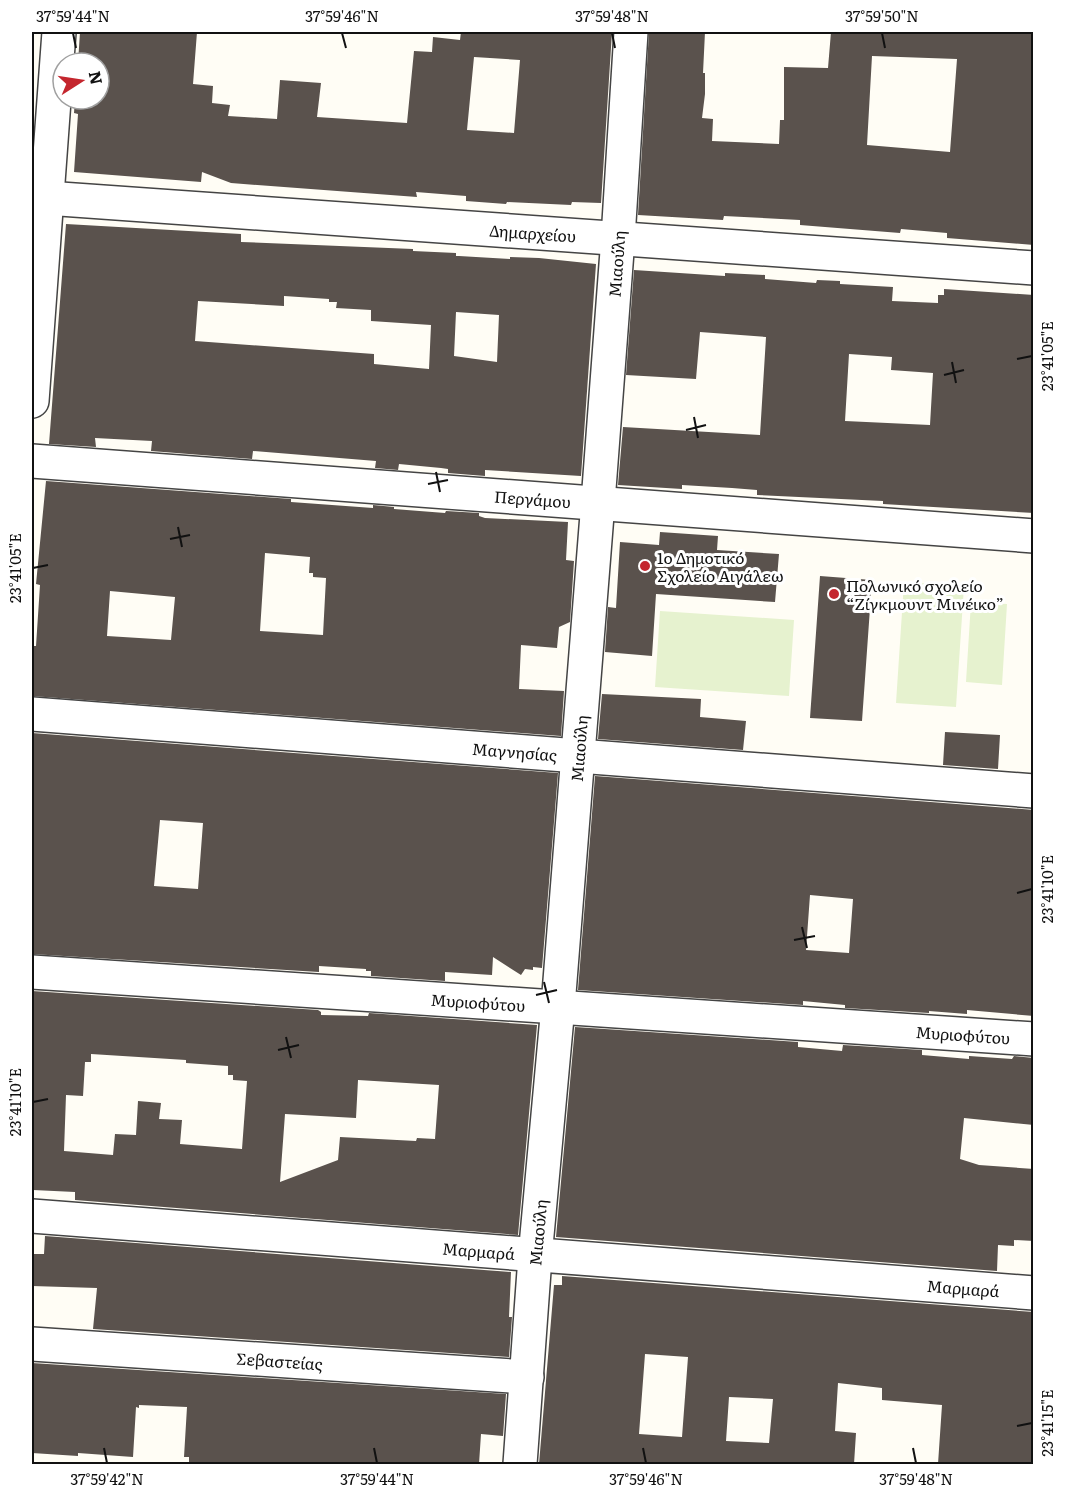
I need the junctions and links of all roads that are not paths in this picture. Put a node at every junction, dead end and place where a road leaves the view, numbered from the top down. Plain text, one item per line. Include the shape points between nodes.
1 (58, 32) edge
2 (631, 32) edge
3 (39, 198) edge
4 (618, 238) junction
5 (1034, 268) edge
6 (32, 401) edge
7 (32, 461) edge
8 (598, 502) junction
9 (1034, 536) edge
10 (32, 714) edge
11 (578, 756) junction
12 (1034, 791) edge
13 (32, 972) edge
14 (558, 1006) junction
15 (1034, 1039) edge
16 (32, 1216) edge
17 (535, 1257) junction
18 (1034, 1293) edge
19 (32, 1344) edge
20 (526, 1377) junction
21 (520, 1464) edge

1 - 3 street
2 - 4 street, Μιαούλη
3 - 4 street, Δημαρχείου
3 - 6 street
4 - 5 street, Δημαρχείου
4 - 8 street, Μιαούλη
7 - 8 street, Περγάμου
8 - 9 street, Περγάμου
8 - 11 street, Μιαούλη
10 - 11 street, Μαγνησίας
11 - 12 street, Μαγνησίας
11 - 14 street, Μιαούλη
13 - 14 street, Μυριοφύτου
14 - 15 street, Μυριοφύτου
14 - 17 street, Μιαούλη
16 - 17 street, Μαρμαρά
17 - 18 street, Μαρμαρά
17 - 20 street, Μιαούλη
19 - 20 street, Σεβαστείας
20 - 21 street, Μιαούλη

